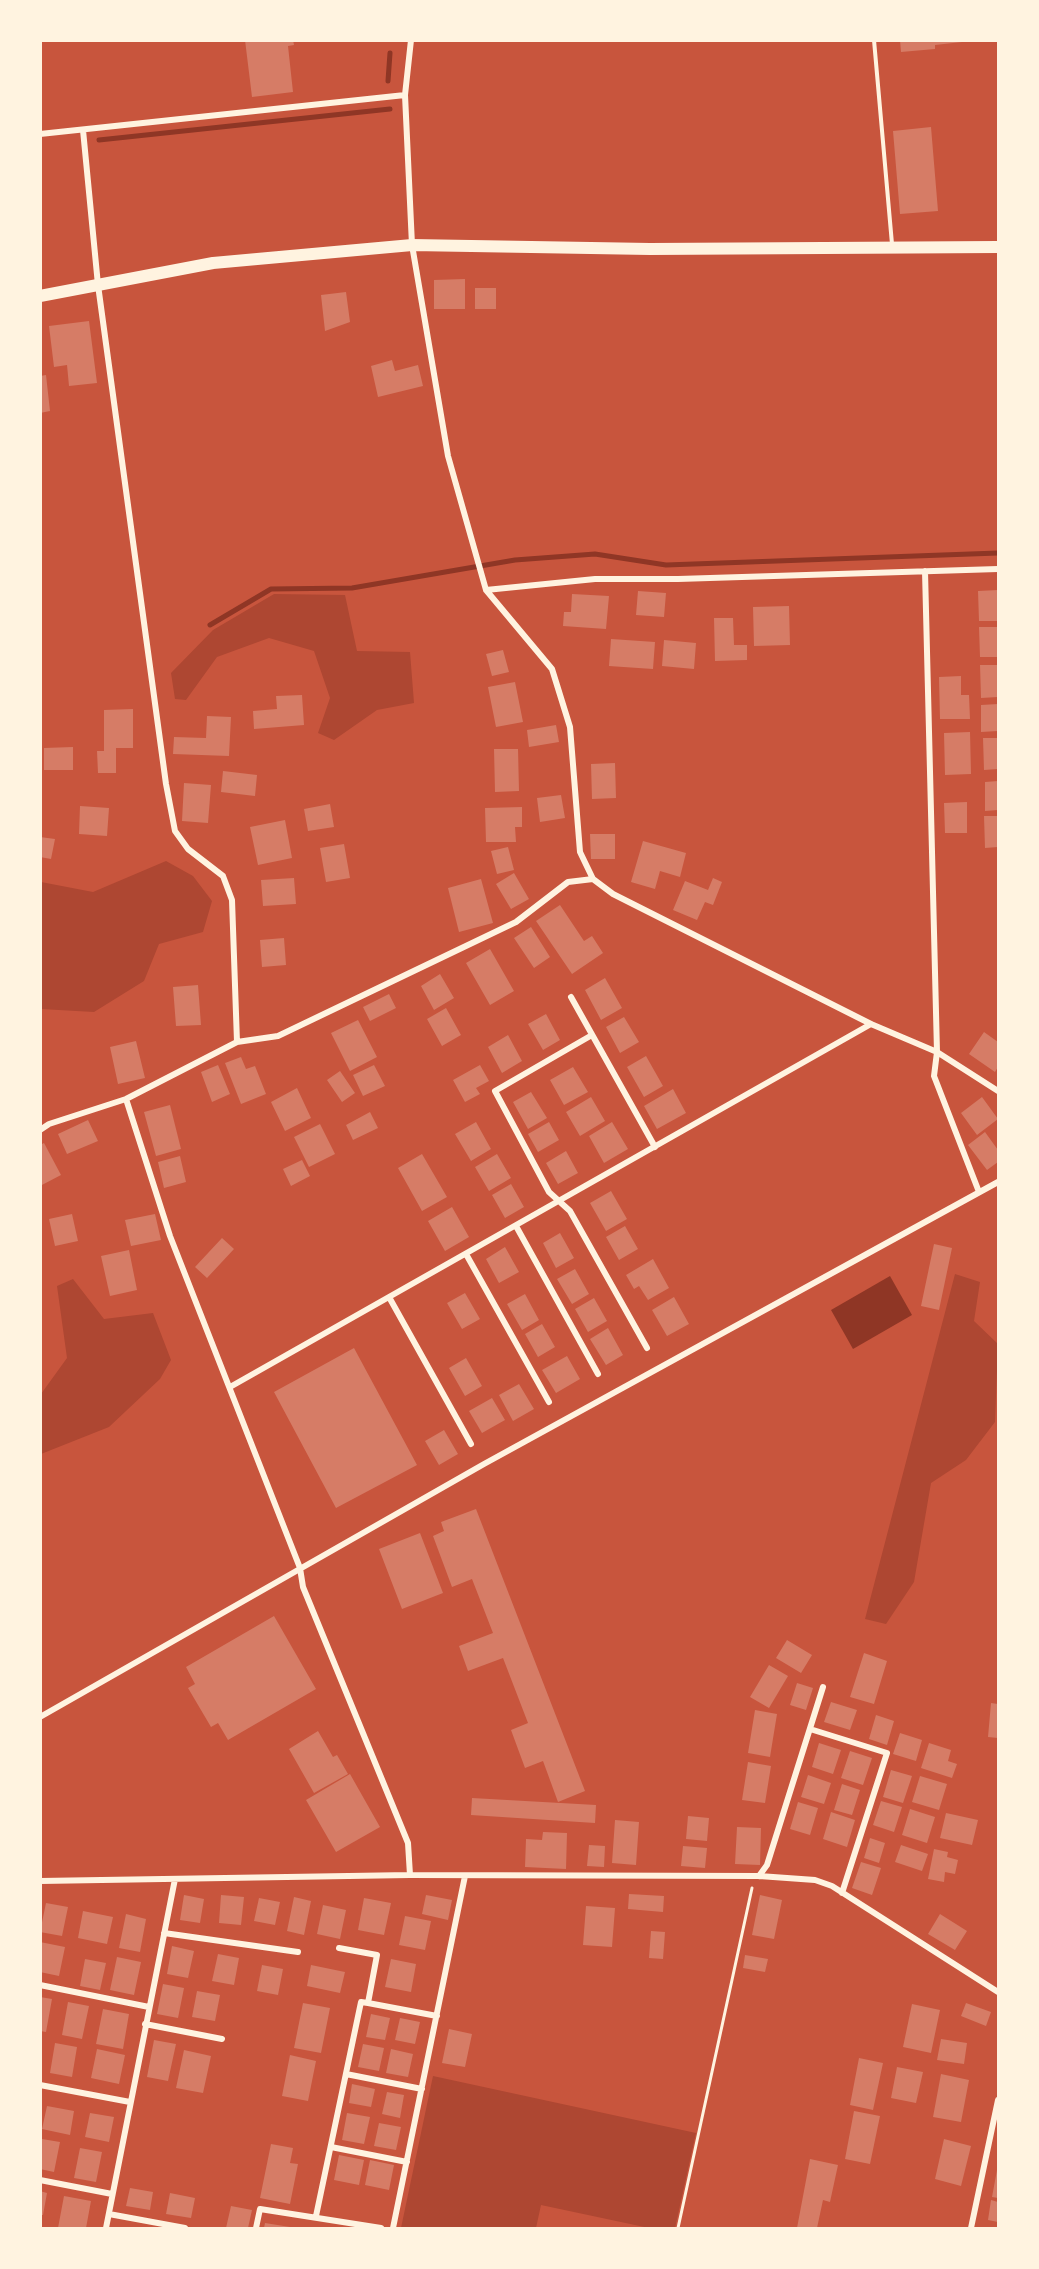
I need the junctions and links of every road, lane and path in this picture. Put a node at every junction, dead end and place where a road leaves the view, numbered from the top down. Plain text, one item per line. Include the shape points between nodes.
1 (411, 40) edge
2 (874, 40) edge
3 (405, 95) junction
4 (83, 130) junction
5 (40, 134) edge
6 (412, 245) junction
7 (999, 247) edge
8 (892, 248) junction
9 (98, 285) junction
10 (40, 296) edge
11 (999, 569) edge
12 (925, 572) junction
13 (486, 590) junction
14 (592, 879) junction
15 (571, 997) dead end
16 (871, 1024) junction
17 (592, 1035) junction
18 (237, 1042) junction
19 (937, 1052) junction
20 (999, 1091) edge
21 (126, 1099) junction
22 (40, 1130) edge
23 (655, 1147) junction
24 (999, 1182) edge
25 (979, 1192) junction
26 (559, 1201) junction
27 (516, 1226) junction
28 (466, 1254) junction
29 (389, 1297) junction
30 (647, 1348) dead end
31 (598, 1374) dead end
32 (230, 1387) junction
33 (549, 1402) dead end
34 (471, 1444) dead end
35 (300, 1568) junction
36 (824, 1688) dead end
37 (40, 1717) edge
38 (810, 1729) junction
39 (410, 1875) junction
40 (465, 1876) junction
41 (759, 1876) junction
42 (175, 1879) junction
43 (40, 1881) edge
44 (842, 1893) junction
45 (164, 1933) junction
46 (339, 1948) dead end
47 (298, 1952) dead end
48 (40, 1986) edge
49 (999, 1992) edge
50 (368, 2003) junction
51 (149, 2007) junction
52 (436, 2016) junction
53 (145, 2024) junction
54 (222, 2039) dead end
55 (346, 2074) junction
56 (40, 2085) edge
57 (422, 2089) junction
58 (999, 2100) edge
59 (130, 2102) junction
60 (331, 2147) junction
61 (406, 2162) junction
62 (40, 2180) edge
63 (112, 2194) junction
64 (109, 2214) junction
65 (316, 2216) junction
66 (106, 2229) edge
67 (185, 2229) edge
68 (256, 2229) edge
69 (381, 2229) edge
70 (393, 2229) edge
71 (678, 2229) edge
72 (971, 2229) edge

1 - 3 street
2 - 8 lane
3 - 4 street
3 - 6 street
4 - 5 street
4 - 9 street
6 - 8 main road
6 - 9 main road via 236,260
6 - 13 street via 448,456
7 - 8 main road
9 - 10 main road
9 - 18 street via 174,831 188,849 224,876 232,900
11 - 12 street
12 - 13 street via 595,579
12 - 19 street
13 - 14 street via 552,669 570,727 580,852
14 - 16 street via 613,894
14 - 18 street via 568,882 516,922 278,1036
15 - 17 street
16 - 19 street
16 - 23 street
17 - 23 street
17 - 26 street via 495,1091 549,1192
18 - 21 street
19 - 20 street
19 - 25 street via 934,1076
21 - 22 street
21 - 32 street via 171,1236
23 - 26 street
24 - 25 street
25 - 35 street
26 - 27 street
26 - 30 street via 570,1211
27 - 28 street
27 - 31 street
28 - 29 street
28 - 33 street
29 - 32 street
29 - 34 street
32 - 35 street
35 - 37 street
35 - 39 street via 303,1587 408,1843
36 - 38 street
38 - 41 street via 766,1865
38 - 44 street via 887,1754
39 - 40 street
39 - 42 street
40 - 41 street
40 - 52 street
41 - 44 street via 815,1880
41 - 71 path via 749,1893
42 - 43 street
42 - 45 street
44 - 49 street
45 - 47 street
45 - 51 street
46 - 50 street via 377,1955
48 - 51 street
50 - 52 street
50 - 55 street via 361,2002
51 - 53 street
52 - 57 street
53 - 54 street
53 - 59 street
55 - 57 street
55 - 60 street
56 - 59 street
57 - 61 street
58 - 72 street
59 - 63 street
60 - 61 street
60 - 65 street
61 - 70 street
62 - 63 street
63 - 64 street
64 - 66 street
64 - 67 street
65 - 68 street via 307,2218 260,2209
65 - 69 street

